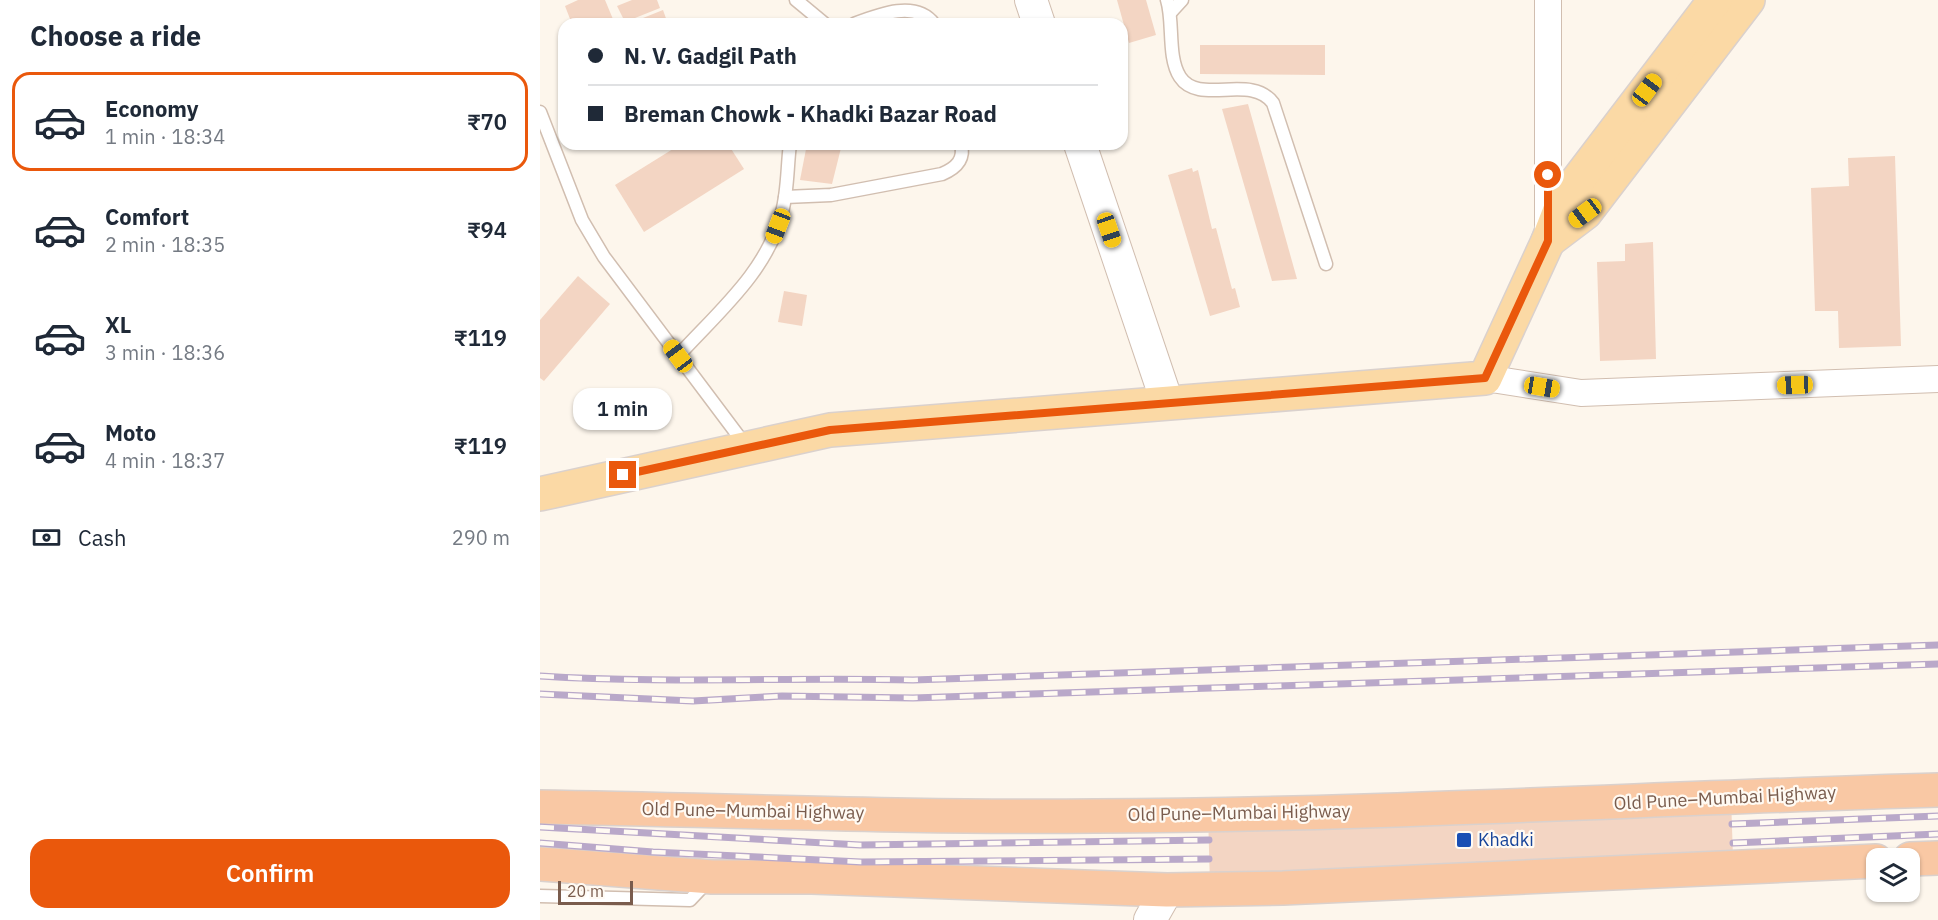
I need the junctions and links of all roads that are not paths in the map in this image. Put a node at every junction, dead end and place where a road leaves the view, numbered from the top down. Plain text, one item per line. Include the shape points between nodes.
1 (796, 0) edge
2 (1031, 0) edge
3 (1182, 0) edge
4 (1548, 0) edge
5 (1715, 0) edge
6 (1748, 0) edge
7 (1169, 6) edge
8 (818, 18) edge
9 (870, 18) edge
10 (929, 18) edge
11 (1037, 18) edge
12 (540, 112) edge
13 (789, 150) edge
14 (961, 150) edge
15 (1082, 150) edge
16 (785, 197) junction
17 (1548, 241) junction
18 (1326, 264) dead end
19 (678, 356) junction
20 (1485, 378) junction
21 (1938, 379) edge
22 (1167, 402) junction
23 (747, 447) junction
24 (540, 494) edge
25 (1938, 790) edge
26 (540, 807) edge
27 (1938, 858) edge
28 (1920, 859) edge
29 (1866, 861) edge
30 (540, 864) edge
31 (712, 877) junction
32 (540, 896) edge
33 (1166, 905) edge
34 (1150, 920) edge

1 - 8 lane
2 - 11 street
3 - 7 lane
4 - 17 street
5 - 17 main road via 1565,197
6 - 17 main road via 1585,213
7 - 18 lane via 1179,76 1188,84 1209,90 1254,89 1273,103
9 - 10 lane via 912,5
12 - 19 lane via 582,220 604,257
13 - 16 lane
14 - 16 lane via 961,161 942,174 831,195
15 - 22 street
16 - 19 lane via 773,237 753,274
17 - 20 main road
19 - 23 lane
20 - 21 street via 1581,393
20 - 22 main road
22 - 23 main road via 830,430
23 - 24 main road
25 - 26 highway, Old Pune–Mumbai Highway via 1549,806 1097,816 959,817
27 - 28 highway
29 - 33 highway via 1283,888
30 - 31 highway
31 - 32 lane via 690,900
31 - 33 highway via 812,877
33 - 34 street

